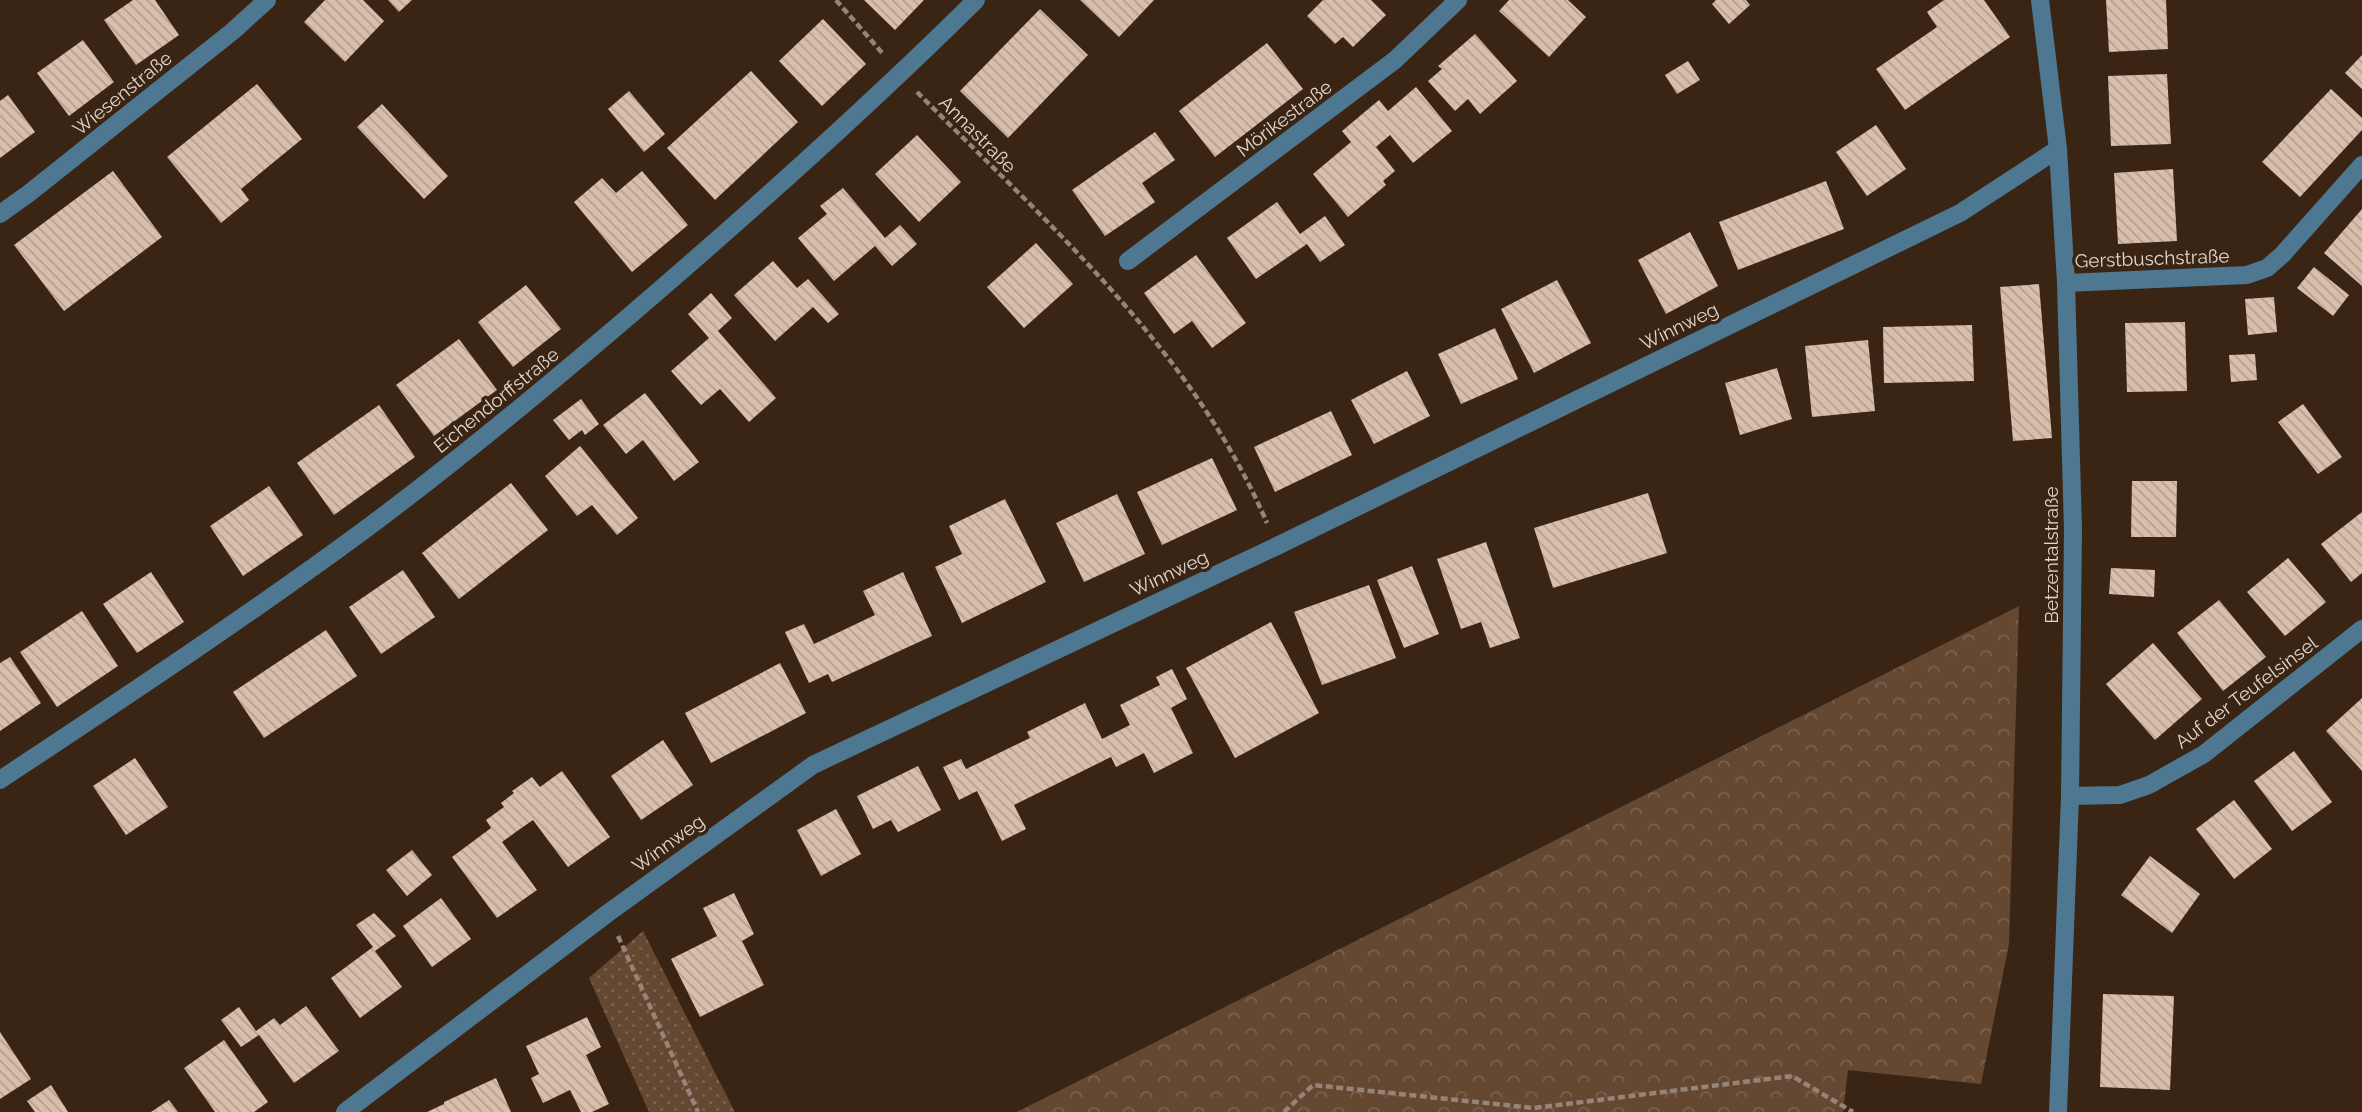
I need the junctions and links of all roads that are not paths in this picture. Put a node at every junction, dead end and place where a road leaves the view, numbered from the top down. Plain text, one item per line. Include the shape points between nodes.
1 (267, 0) edge
2 (976, 0) edge
3 (1458, 0) edge
4 (2040, 0) edge
5 (2058, 149) junction
6 (2362, 165) edge
7 (0, 214) edge
8 (1128, 261) dead end
9 (2066, 283) junction
10 (2362, 629) edge
11 (0, 780) edge
12 (2070, 796) junction
13 (345, 1112) edge
14 (2057, 1112) edge

1 - 7 street, Wiesenstraße
2 - 11 street, Eichendorffstraße via 766,198 533,400 342,546
3 - 8 street, Mörikestraße via 1395,60
4 - 5 street, Betzentalstraße
5 - 9 street, Betzentalstraße
5 - 13 street, Winnweg via 1960,213 1277,546 813,765
6 - 9 street, Gerstbuschstraße via 2267,268 2246,275
9 - 12 street, Betzentalstraße via 2073,530
10 - 12 street, Auf der Teufelsinsel via 2204,754 2149,785 2120,795
12 - 14 street, Betzentalstraße

